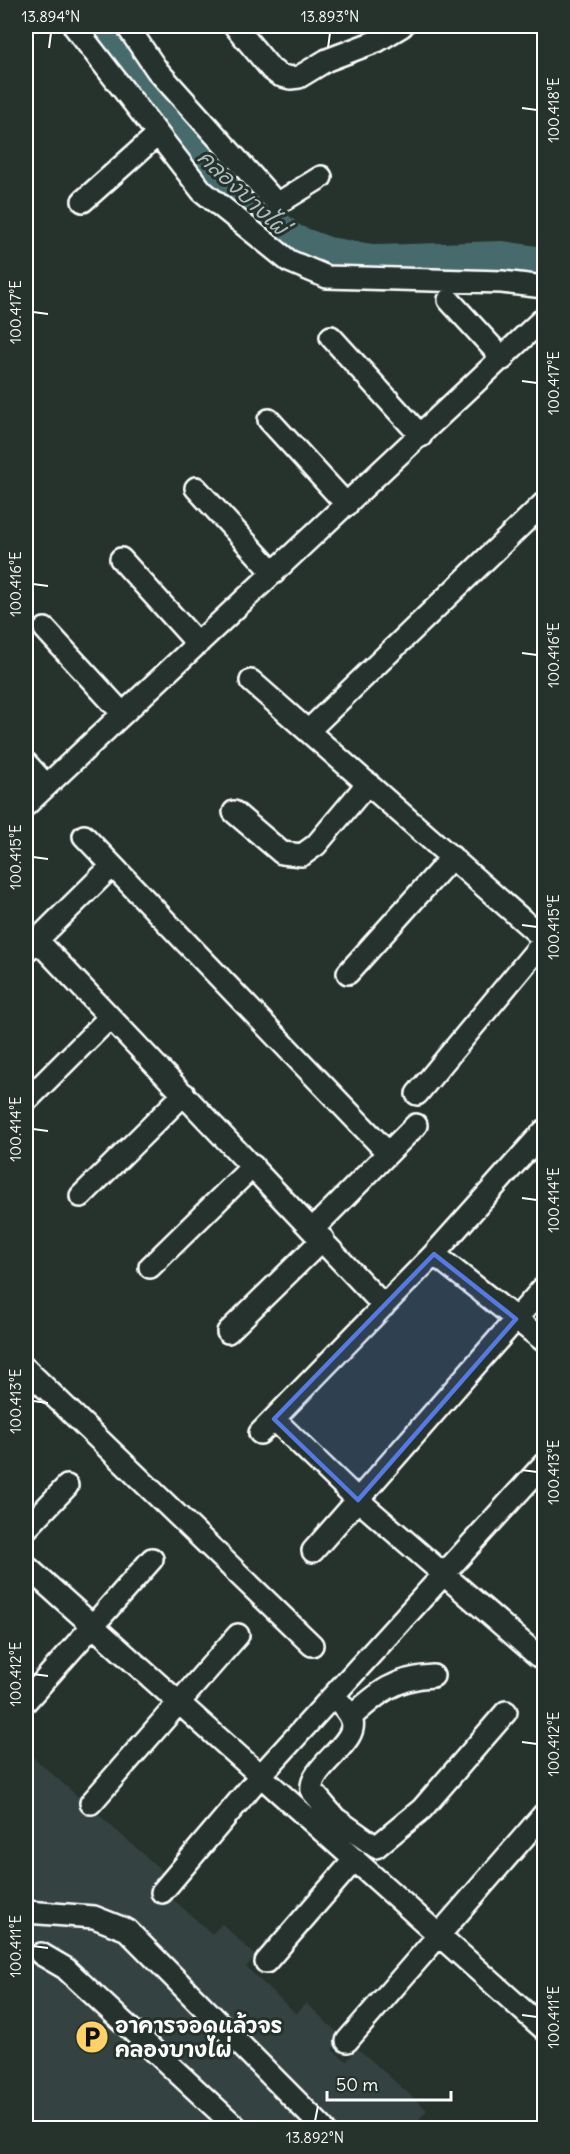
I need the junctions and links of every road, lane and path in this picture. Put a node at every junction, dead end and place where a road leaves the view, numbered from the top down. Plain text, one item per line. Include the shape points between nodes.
1 (74, 26) edge
2 (127, 26) edge
3 (235, 26) edge
4 (402, 26) edge
5 (157, 135) junction
6 (321, 177) dead end
7 (83, 201) dead end
8 (544, 287) edge
9 (449, 300) dead end
10 (544, 318) edge
11 (332, 337) dead end
12 (503, 359) junction
13 (269, 420) dead end
14 (421, 436) junction
15 (196, 488) dead end
16 (544, 503) edge
17 (346, 505) junction
18 (121, 559) dead end
19 (274, 573) junction
20 (45, 629) dead end
21 (198, 644) junction
22 (251, 681) dead end
23 (123, 714) junction
24 (308, 731) junction
25 (26, 763) edge
26 (368, 783) junction
27 (46, 785) junction
28 (26, 805) edge
29 (234, 812) dead end
30 (84, 836) dead end
31 (452, 857) junction
32 (112, 866) junction
33 (544, 940) edge
34 (31, 945) edge
35 (348, 973) dead end
36 (110, 1017) junction
37 (184, 1094) junction
38 (417, 1094) dead end
39 (26, 1101) edge
40 (416, 1125) dead end
41 (544, 1131) edge
42 (388, 1153) junction
43 (253, 1166) junction
44 (81, 1196) dead end
45 (318, 1234) junction
46 (434, 1254) junction
47 (150, 1268) dead end
48 (544, 1287) edge
49 (384, 1306) junction
50 (516, 1319) junction
51 (228, 1332) dead end
52 (544, 1341) edge
53 (26, 1369) edge
54 (544, 1464) edge
55 (67, 1486) dead end
56 (358, 1500) junction
57 (26, 1529) edge
58 (313, 1551) dead end
59 (152, 1559) dead end
60 (26, 1566) edge
61 (442, 1574) junction
62 (91, 1624) junction
63 (238, 1635) dead end
64 (312, 1645) dead end
65 (538, 1656) dead end
66 (433, 1676) dead end
67 (334, 1695) junction
68 (26, 1701) edge
69 (178, 1701) junction
70 (506, 1712) dead end
71 (351, 1717) junction
72 (261, 1775) junction
73 (91, 1803) dead end
74 (544, 1814) edge
75 (355, 1859) junction
76 (162, 1892) dead end
77 (26, 1912) edge
78 (438, 1933) junction
79 (41, 1954) dead end
80 (266, 1962) dead end
81 (544, 2029) edge
82 (346, 2041) dead end
83 (237, 2128) edge
84 (323, 2128) edge

1 - 5 street
2 - 6 street via 157,70 277,204
3 - 4 street via 271,69 290,78
5 - 7 street
5 - 8 street via 202,191 288,261 327,277 502,282
9 - 12 street
10 - 12 street
11 - 14 street
12 - 14 street
13 - 17 street
14 - 17 street
15 - 19 street
16 - 24 street
17 - 19 street
18 - 21 street
19 - 21 street
20 - 23 street
21 - 23 street
22 - 24 street
23 - 27 street
24 - 26 street
25 - 27 street
26 - 29 street via 316,845 302,855 282,853
26 - 31 street
27 - 28 street
30 - 32 street
31 - 33 street
31 - 35 street
32 - 34 street
32 - 42 street
33 - 38 street
34 - 36 street
36 - 37 street
36 - 39 street
37 - 43 street
37 - 44 street
40 - 42 street
41 - 46 street
42 - 45 street
43 - 45 street
43 - 47 street
45 - 49 street
45 - 51 street
46 - 49 street
46 - 50 street
48 - 50 street
49 - 56 street via 267,1426
50 - 52 street
50 - 56 street
53 - 64 street
54 - 61 street
55 - 57 street
56 - 58 street
56 - 61 street
59 - 62 street
60 - 62 street
61 - 65 street
61 - 67 street
62 - 68 street
62 - 69 street
63 - 69 street
66 - 71 street via 387,1686
67 - 71 street
67 - 72 street
69 - 72 street
69 - 73 street
70 - 71 street via 422,1809 376,1847 335,1818 312,1791 312,1780 351,1734
72 - 75 street
72 - 76 street
74 - 78 street
75 - 78 street
75 - 80 street
77 - 84 street via 94,1917 127,1930
78 - 81 street
78 - 82 street
79 - 83 street via 65,1968

